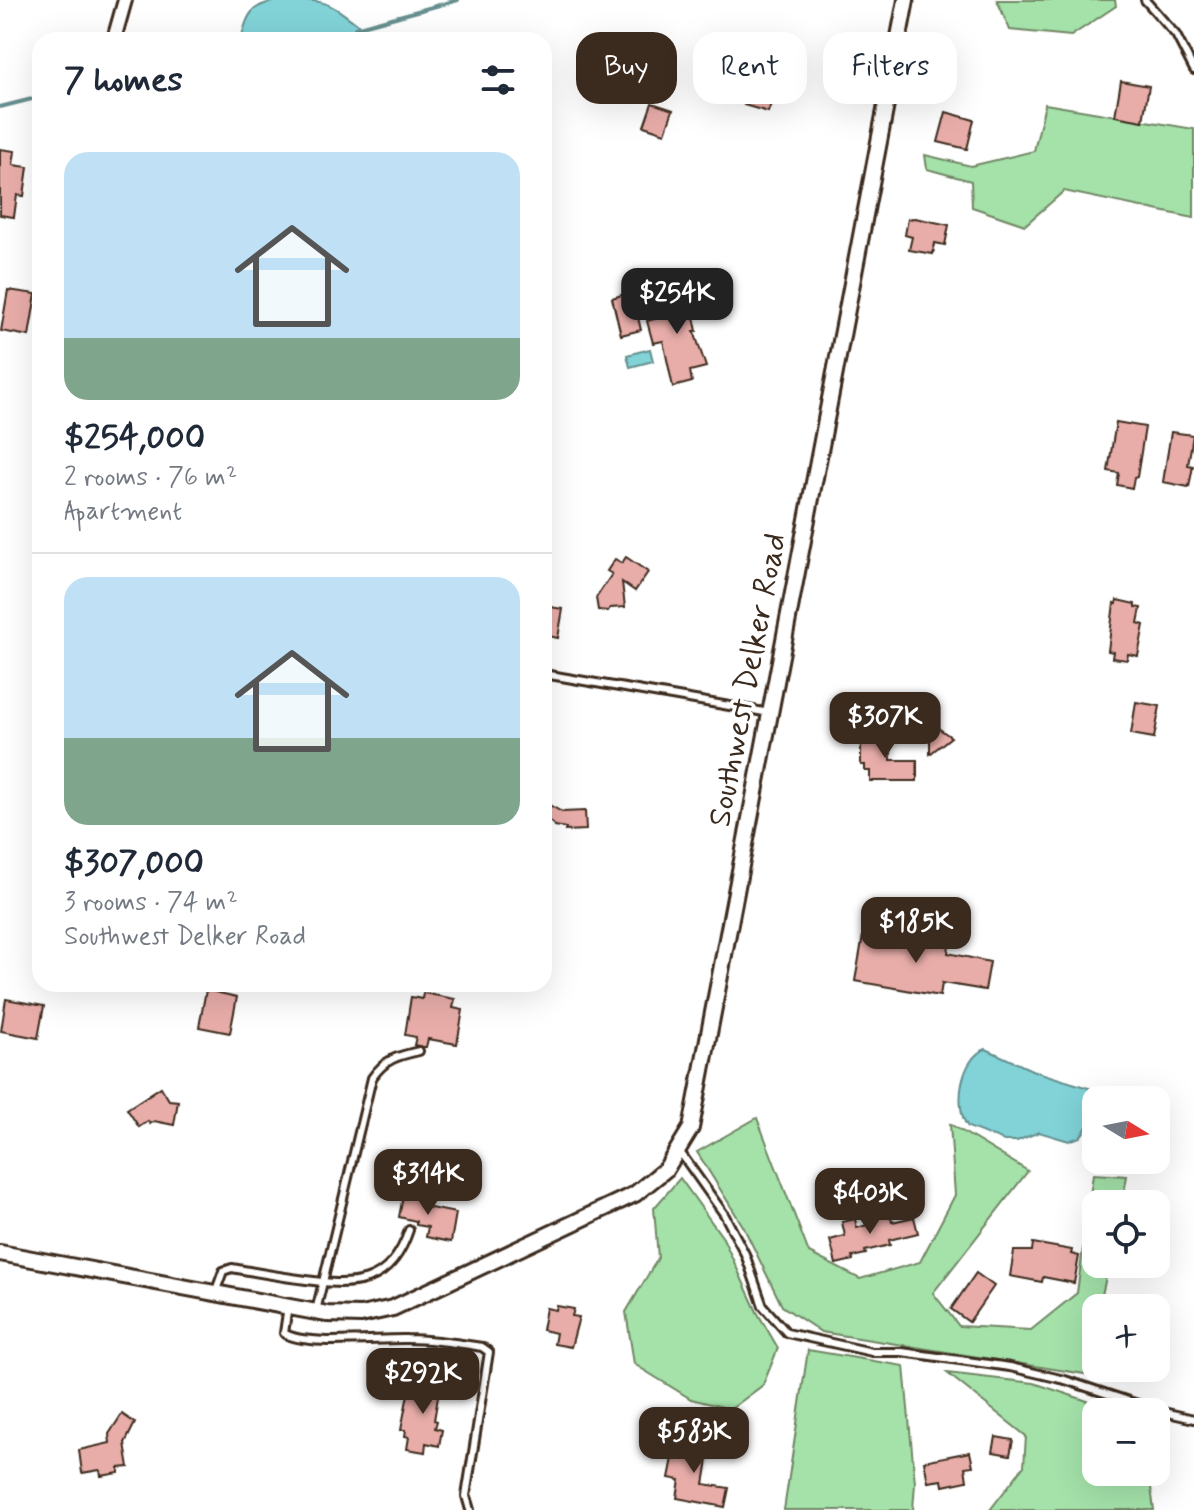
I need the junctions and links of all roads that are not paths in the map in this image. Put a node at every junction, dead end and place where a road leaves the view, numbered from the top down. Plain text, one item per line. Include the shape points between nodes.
1 (125, 0) edge
2 (906, 0) edge
3 (1145, 0) edge
4 (116, 32) edge
5 (1194, 70) edge
6 (552, 675) edge
7 (770, 713) junction
8 (419, 1051) dead end
9 (678, 1149) junction
10 (409, 1230) dead end
11 (0, 1253) edge
12 (323, 1283) junction
13 (215, 1293) junction
14 (288, 1306) junction
15 (316, 1312) junction
16 (1194, 1419) edge
17 (470, 1510) edge

1 - 4 street
2 - 7 street, Southwest Delker Road
3 - 5 lane via 1176,35
6 - 7 lane
7 - 9 street, Southwest Delker Road via 691,1128
8 - 12 lane via 393,1057 372,1078
9 - 15 street, Southwest Delker Road via 666,1169 635,1194 393,1308 361,1315
9 - 16 lane via 724,1214 763,1306 787,1333 872,1352 1010,1367
10 - 12 lane via 392,1263 374,1276 353,1285
11 - 13 street, Southwest Delker Road
12 - 13 lane via 232,1268 223,1271
12 - 15 lane
13 - 14 street, Southwest Delker Road
14 - 15 street, Southwest Delker Road
14 - 17 lane via 284,1333 291,1338 408,1339 489,1352 466,1496

